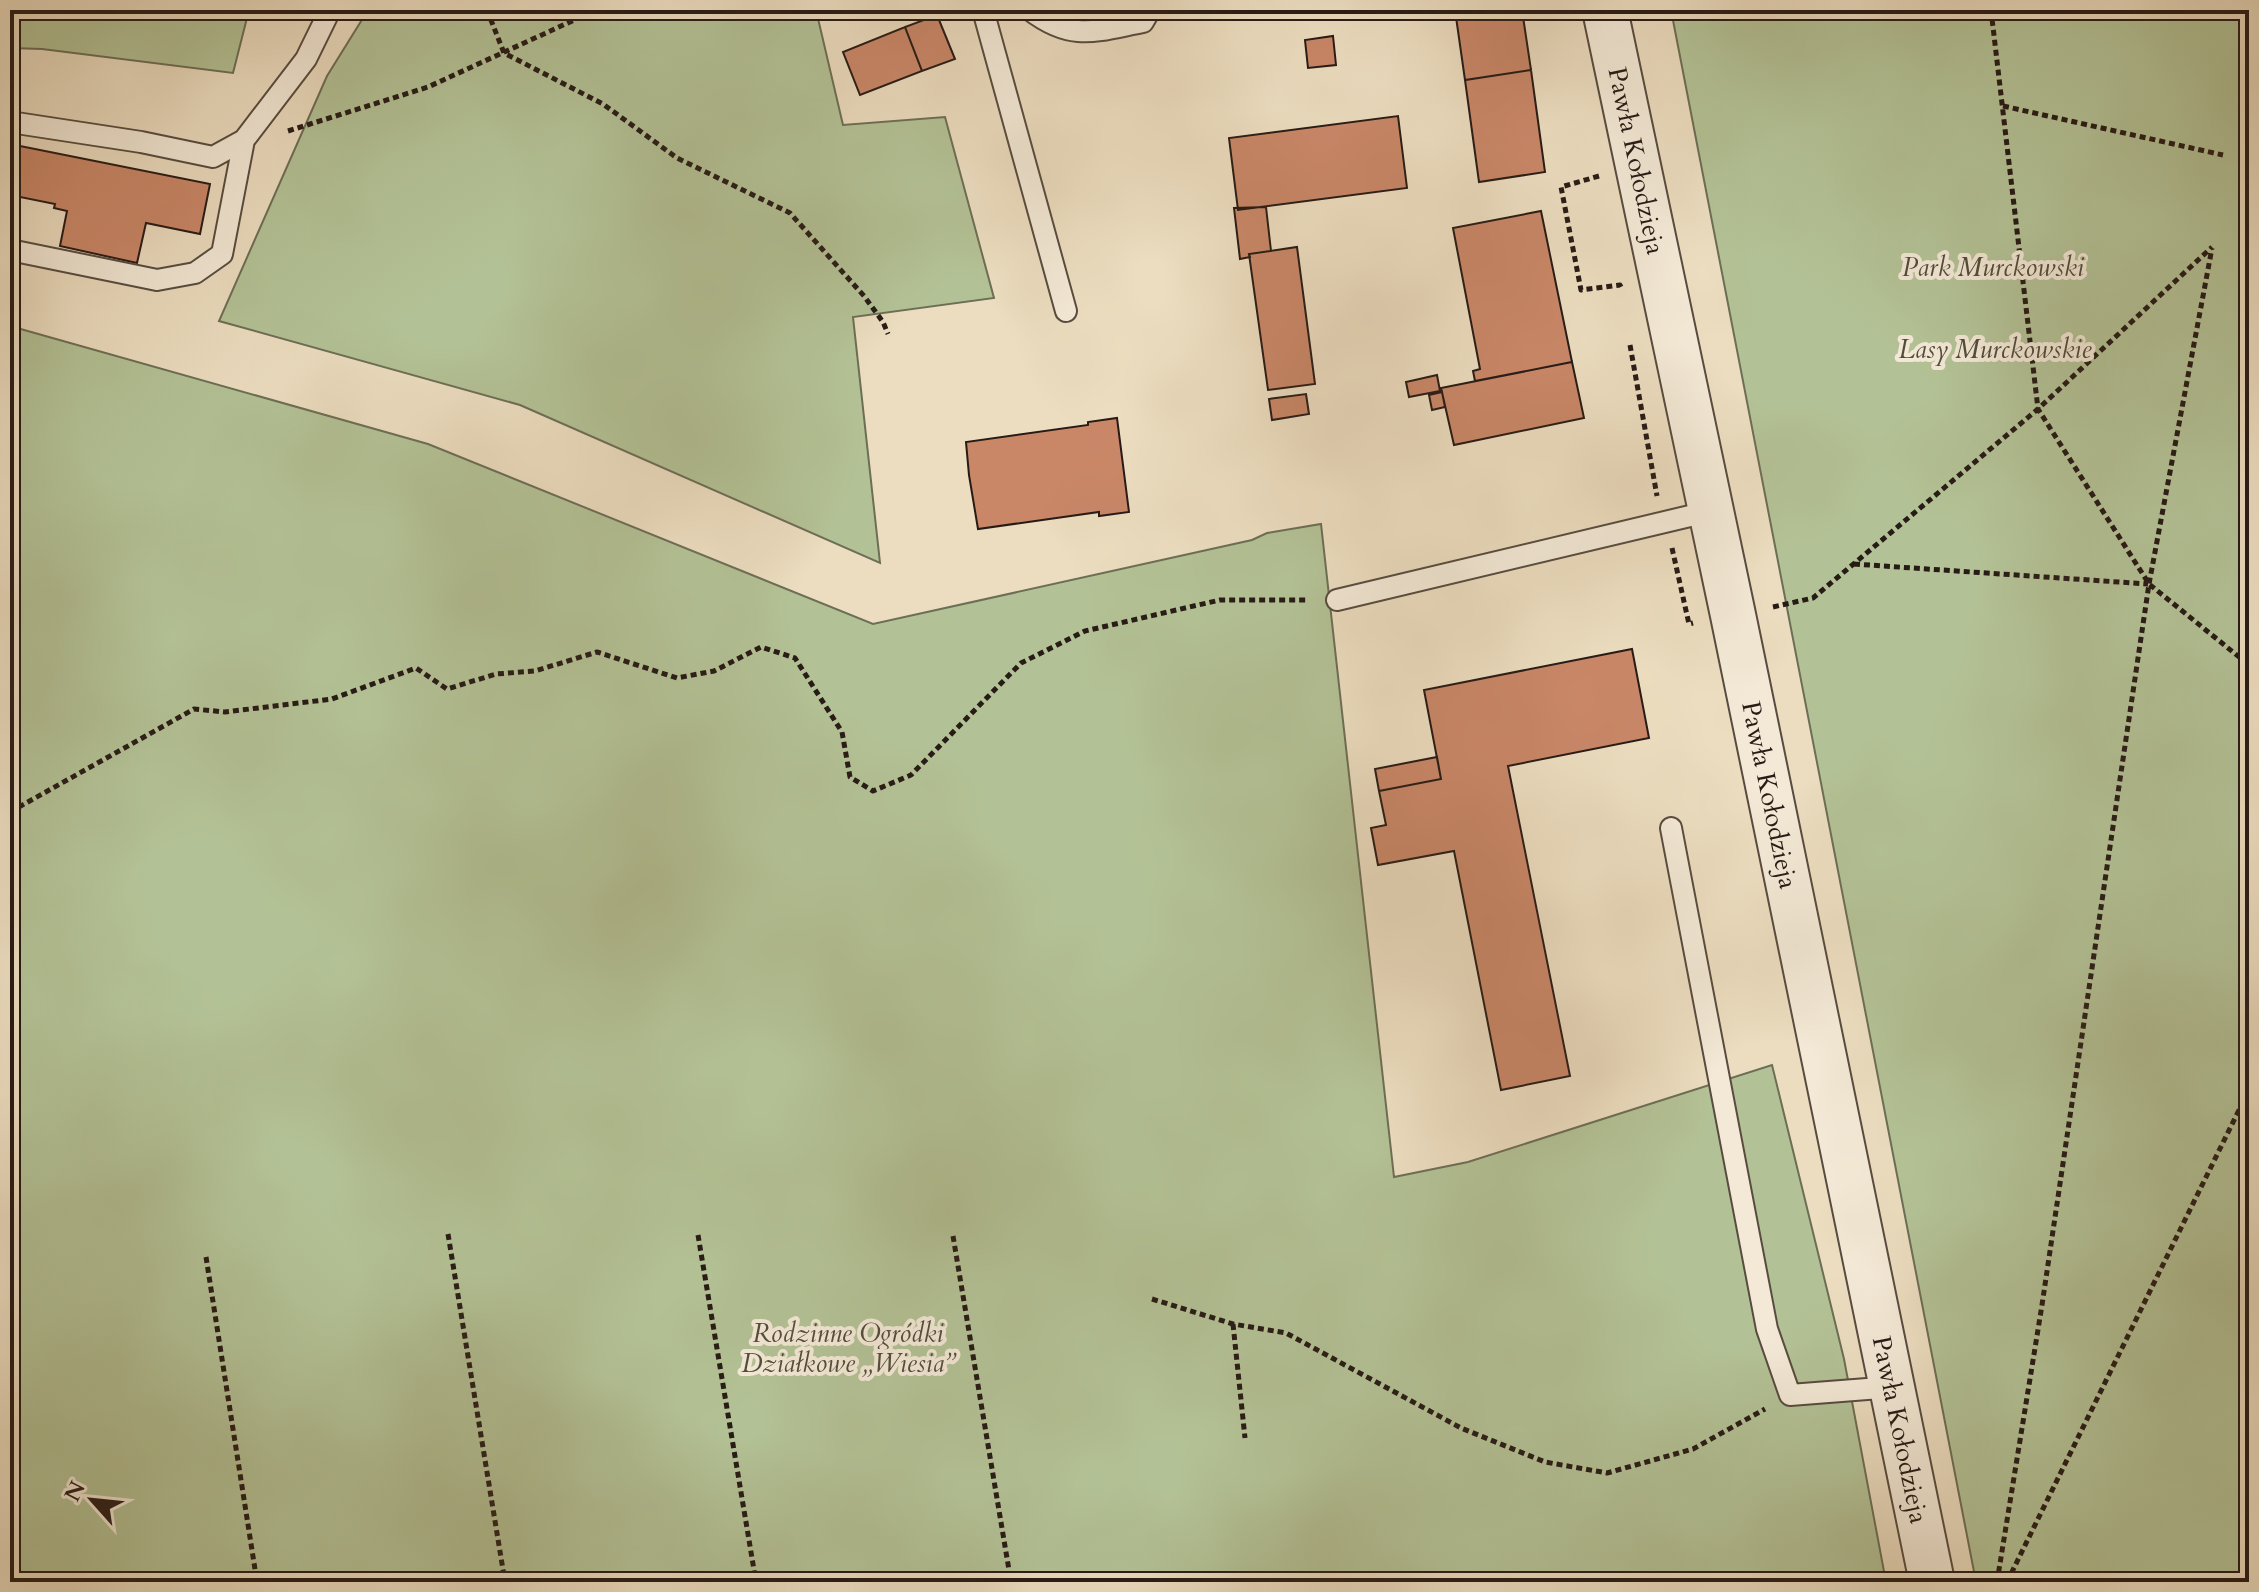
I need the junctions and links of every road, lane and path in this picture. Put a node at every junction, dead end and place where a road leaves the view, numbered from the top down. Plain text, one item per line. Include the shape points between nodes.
1 (330, 10) edge
2 (487, 10) edge
3 (596, 10) edge
4 (983, 10) edge
5 (1030, 10) edge
6 (1150, 10) edge
7 (1605, 10) edge
8 (1991, 10) edge
9 (504, 53) junction
10 (2003, 106) junction
11 (10, 122) edge
12 (244, 140) junction
13 (2223, 155) dead end
14 (1596, 161) dead end
15 (10, 250) edge
16 (1623, 300) dead end
17 (1066, 311) dead end
18 (1628, 330) dead end
19 (888, 334) dead end
20 (2038, 409) junction
21 (1711, 511) junction
22 (1666, 523) junction
23 (1853, 564) junction
24 (2149, 584) junction
25 (1337, 600) joint
26 (1733, 615) junction
27 (1689, 624) dead end
28 (2249, 665) edge
29 (10, 812) edge
30 (1671, 828) dead end
31 (2249, 1097) edge
32 (448, 1234) dead end
33 (698, 1235) dead end
34 (953, 1236) dead end
35 (206, 1257) dead end
36 (1152, 1299) dead end
37 (1233, 1324) junction
38 (1893, 1387) junction
39 (1790, 1395) junction
40 (1245, 1438) dead end
41 (257, 1582) edge
42 (505, 1582) edge
43 (756, 1582) edge
44 (1011, 1582) edge
45 (1932, 1582) edge
46 (1997, 1582) edge
47 (2007, 1582) edge

1 - 12 lane via 306,59
2 - 9 path
3 - 9 path
4 - 17 lane
5 - 6 lane via 1052,26 1092,33 1143,22
7 - 21 street, Pawła Kołodzieja
8 - 10 path
9 - 12 path via 428,87
9 - 19 path via 603,104 677,158 790,213 864,296
10 - 13 path
10 - 20 path
11 - 12 lane via 213,157
12 - 15 lane via 222,254 195,273 157,280
14 - 16 path via 1599,176 1561,187 1581,290 1620,285
18 - 22 path via 1654,487
20 - 23 path
20 - 24 path
20 - 24 path via 2212,247
21 - 22 lane
21 - 26 street, Pawła Kołodzieja
22 - 25 lane
22 - 27 path
23 - 24 path
23 - 26 path via 1813,598
24 - 28 path
24 - 46 path
25 - 29 path via 1220,600 1085,631 1021,663 911,775 873,791 850,777 842,732 795,658 761,647 714,671 677,678 597,652 447,689 416,668 332,699 225,712 194,709
26 - 38 street, Pawła Kołodzieja
30 - 39 lane via 1767,1329
31 - 47 path
32 - 42 path
33 - 43 path
34 - 44 path
35 - 41 path
36 - 37 path
37 - 39 path via 1286,1333 1461,1428 1545,1462 1607,1473 1693,1449
37 - 40 path
38 - 39 lane
38 - 45 street, Pawła Kołodzieja

